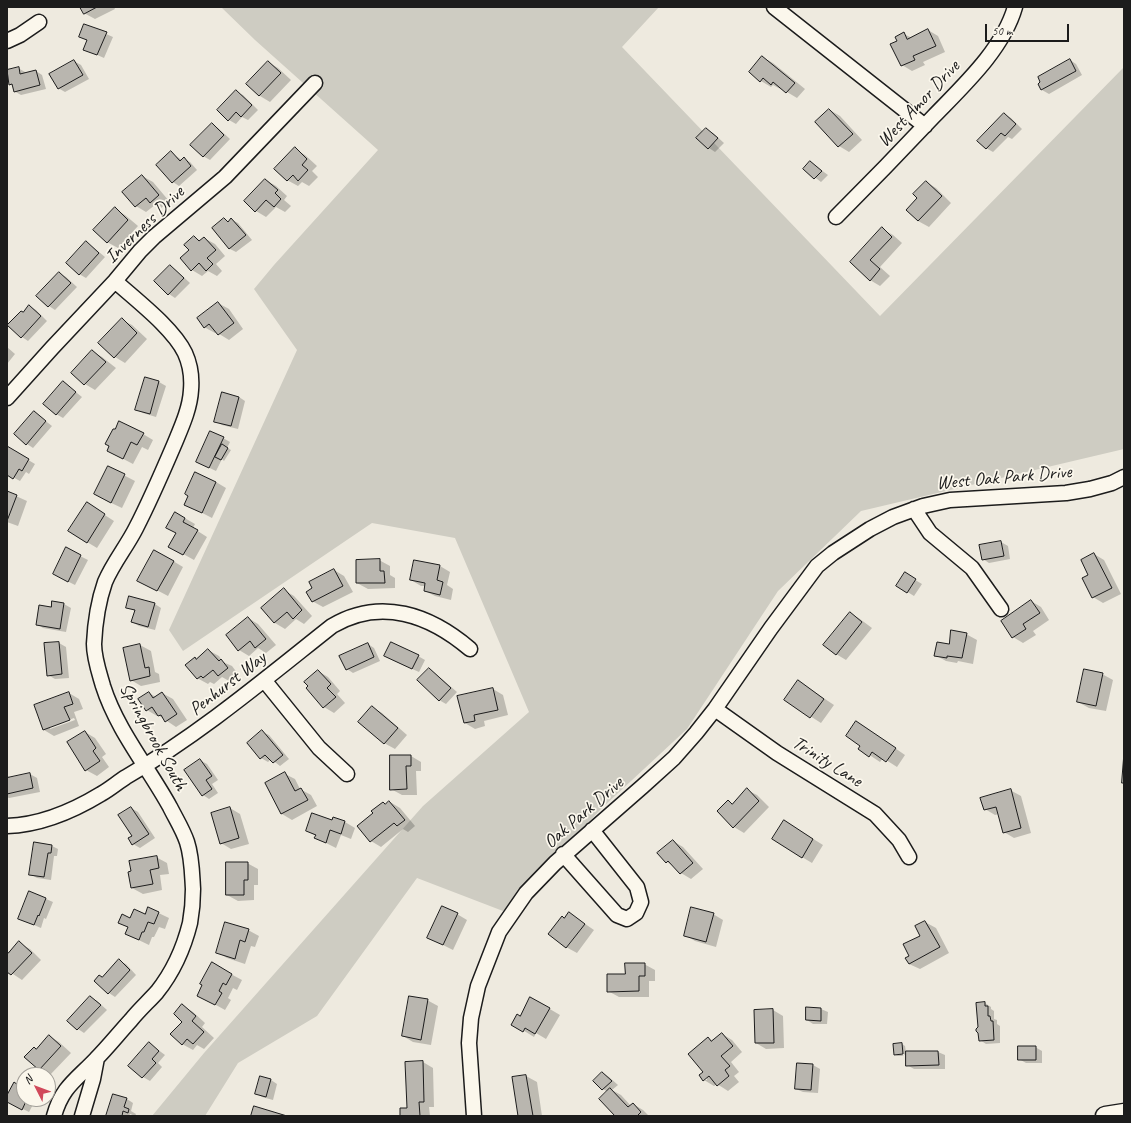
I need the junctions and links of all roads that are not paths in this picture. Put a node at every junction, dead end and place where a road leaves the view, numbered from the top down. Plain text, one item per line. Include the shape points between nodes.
1 (774, 7) edge
2 (1016, 7) edge
3 (39, 22) dead end
4 (7, 41) edge
5 (315, 83) dead end
6 (925, 126) junction
7 (836, 218) dead end
8 (115, 281) junction
9 (7, 398) edge
10 (1124, 477) edge
11 (914, 509) junction
12 (810, 574) joint
13 (1001, 609) dead end
14 (470, 649) dead end
15 (264, 680) junction
16 (715, 709) junction
17 (146, 766) junction
18 (347, 774) dead end
19 (7, 826) edge
20 (592, 830) junction
21 (563, 854) junction
22 (909, 857) dead end
23 (97, 1058) junction
24 (1124, 1113) edge
25 (54, 1116) edge
26 (82, 1116) edge
27 (474, 1116) edge
28 (1105, 1116) edge

1 - 6 street
2 - 6 street, West Amor Drive via 1011,21 993,51
3 - 4 street
5 - 8 street, Inverness Drive via 225,177 140,251
6 - 7 street, West Amor Drive
8 - 9 street, Inverness Drive
8 - 17 street, Springbrook South via 176,338 188,359 192,381 190,399 181,428 159,480 136,529 106,580 99,601 95,628 94,648 109,704
10 - 11 street, West Oak Park Drive via 1090,489 1066,493 950,500
11 - 12 street, West Oak Park Drive via 870,529 833,553
11 - 13 street via 930,533 972,568
12 - 16 street, Oak Park Drive
14 - 15 street, Penhurst Way via 423,619 377,611 355,614 332,626
15 - 17 street, Penhurst Way via 216,718
15 - 18 street via 319,748
16 - 20 street, Oak Park Drive via 674,758
16 - 22 street, Trinity Lane via 777,753 875,814 899,840
17 - 19 street, Penhurst Way via 79,806 29,824
17 - 23 street, Springbrook South via 187,841 192,876 192,913 180,954 169,974
20 - 21 street, Oak Park Drive
20 - 21 street via 637,887 641,902 636,913 626,919 617,915
21 - 27 street, Oak Park Drive via 511,913 500,932 478,986 469,1043
23 - 25 street, Springbrook South via 65,1090 56,1106
23 - 26 street
24 - 28 main road

